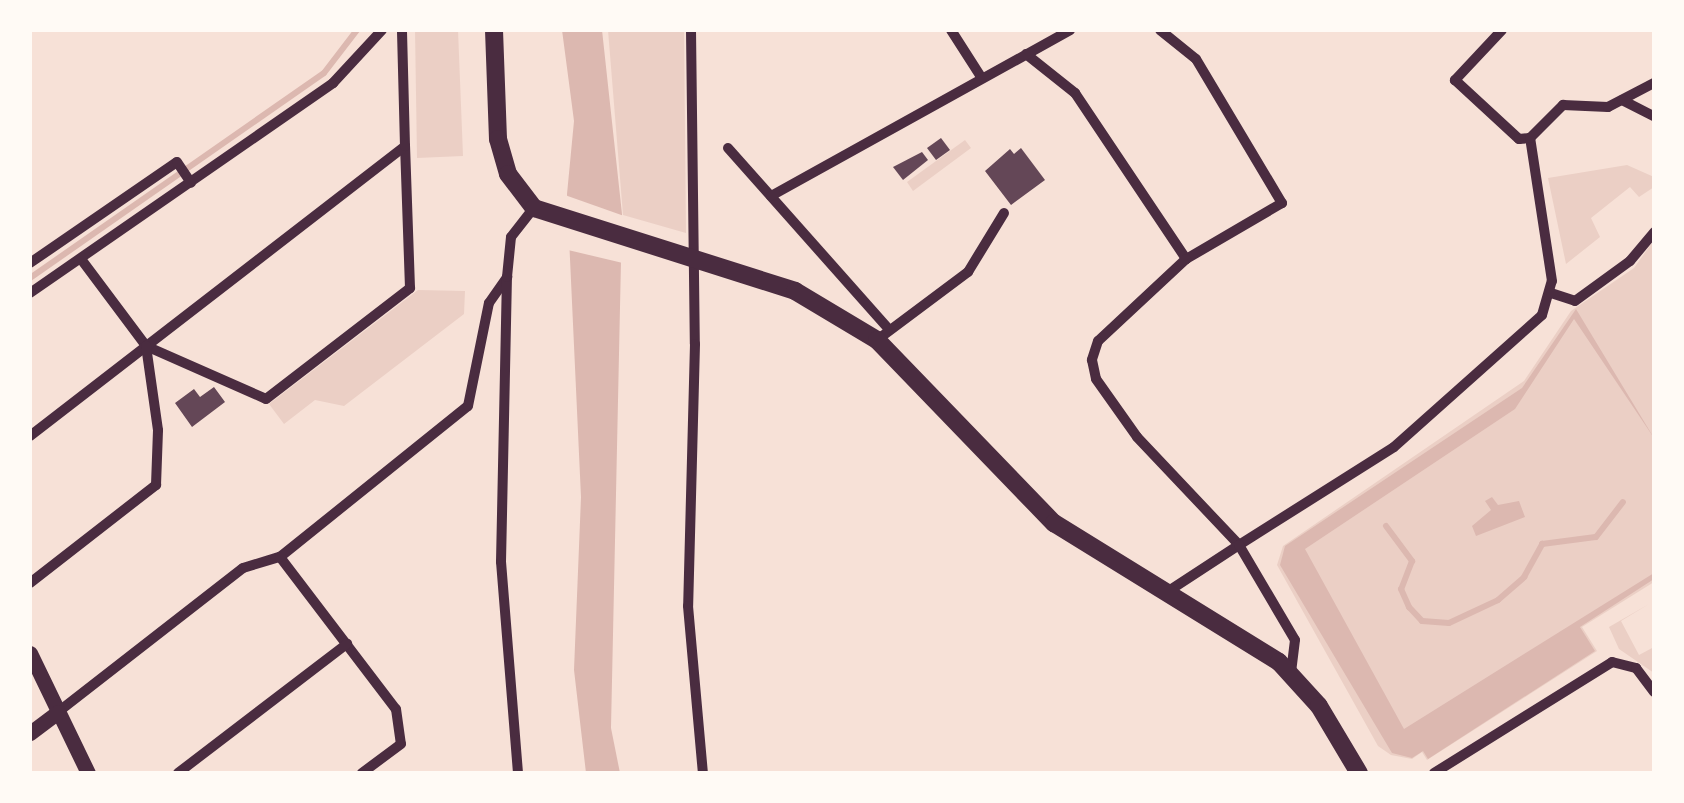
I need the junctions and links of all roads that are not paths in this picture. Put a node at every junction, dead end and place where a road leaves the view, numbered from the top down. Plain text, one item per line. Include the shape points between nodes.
1 (382, 30) edge
2 (402, 30) edge
3 (494, 30) edge
4 (690, 30) edge
5 (951, 30) edge
6 (1070, 30) edge
7 (1160, 30) edge
8 (1502, 30) edge
9 (1026, 54) junction
10 (981, 77) junction
11 (1654, 84) edge
12 (1622, 100) junction
13 (1654, 116) edge
14 (1530, 138) junction
15 (404, 146) junction
16 (728, 148) dead end
17 (191, 183) junction
18 (770, 196) junction
19 (534, 208) junction
20 (1004, 213) dead end
21 (1654, 232) edge
22 (81, 259) junction
23 (1186, 259) junction
24 (687, 260) junction
25 (30, 263) edge
26 (507, 277) junction
27 (30, 292) edge
28 (1552, 293) junction
29 (882, 334) junction
30 (146, 346) junction
31 (30, 436) edge
32 (1240, 545) junction
33 (280, 556) junction
34 (30, 584) edge
35 (1164, 594) junction
36 (347, 644) junction
37 (30, 653) edge
38 (1291, 673) junction
39 (1654, 692) edge
40 (58, 712) junction
41 (30, 734) edge
42 (88, 773) edge
43 (178, 773) edge
44 (362, 773) edge
45 (518, 773) edge
46 (703, 773) edge
47 (1359, 773) edge
48 (1434, 773) edge

1 - 17 street via 332,83
2 - 15 street
3 - 19 main road via 498,139 508,174
4 - 24 street
5 - 10 street
6 - 9 street
7 - 23 street via 1196,59 1282,203
8 - 14 street via 1454,80 1518,139
9 - 10 street
9 - 23 street via 1076,93
10 - 18 street
11 - 12 street
12 - 13 street
12 - 14 street via 1608,107 1563,105
14 - 28 street
15 - 30 street
15 - 30 street via 410,288 266,399
16 - 18 street
17 - 22 street
17 - 25 street via 177,162
18 - 29 street
19 - 24 main road
19 - 26 street via 511,236
20 - 29 street via 968,272
21 - 28 street via 1630,261 1576,301
22 - 27 street
22 - 30 street
23 - 32 street via 1098,341 1092,370 1137,437
24 - 29 main road via 795,291
24 - 46 street via 688,606
26 - 33 street via 489,303 468,406
26 - 45 street via 501,562
28 - 32 street via 1537,320 1394,448
29 - 35 main road via 1041,513
30 - 31 street
30 - 34 street via 158,430 156,485
32 - 35 street
32 - 38 street via 1295,640
33 - 36 street
33 - 40 street via 243,568
35 - 38 main road
36 - 43 street
36 - 44 street via 396,709 400,744
37 - 40 street
38 - 47 main road
39 - 48 street via 1636,668 1612,662
40 - 41 street
40 - 42 street

